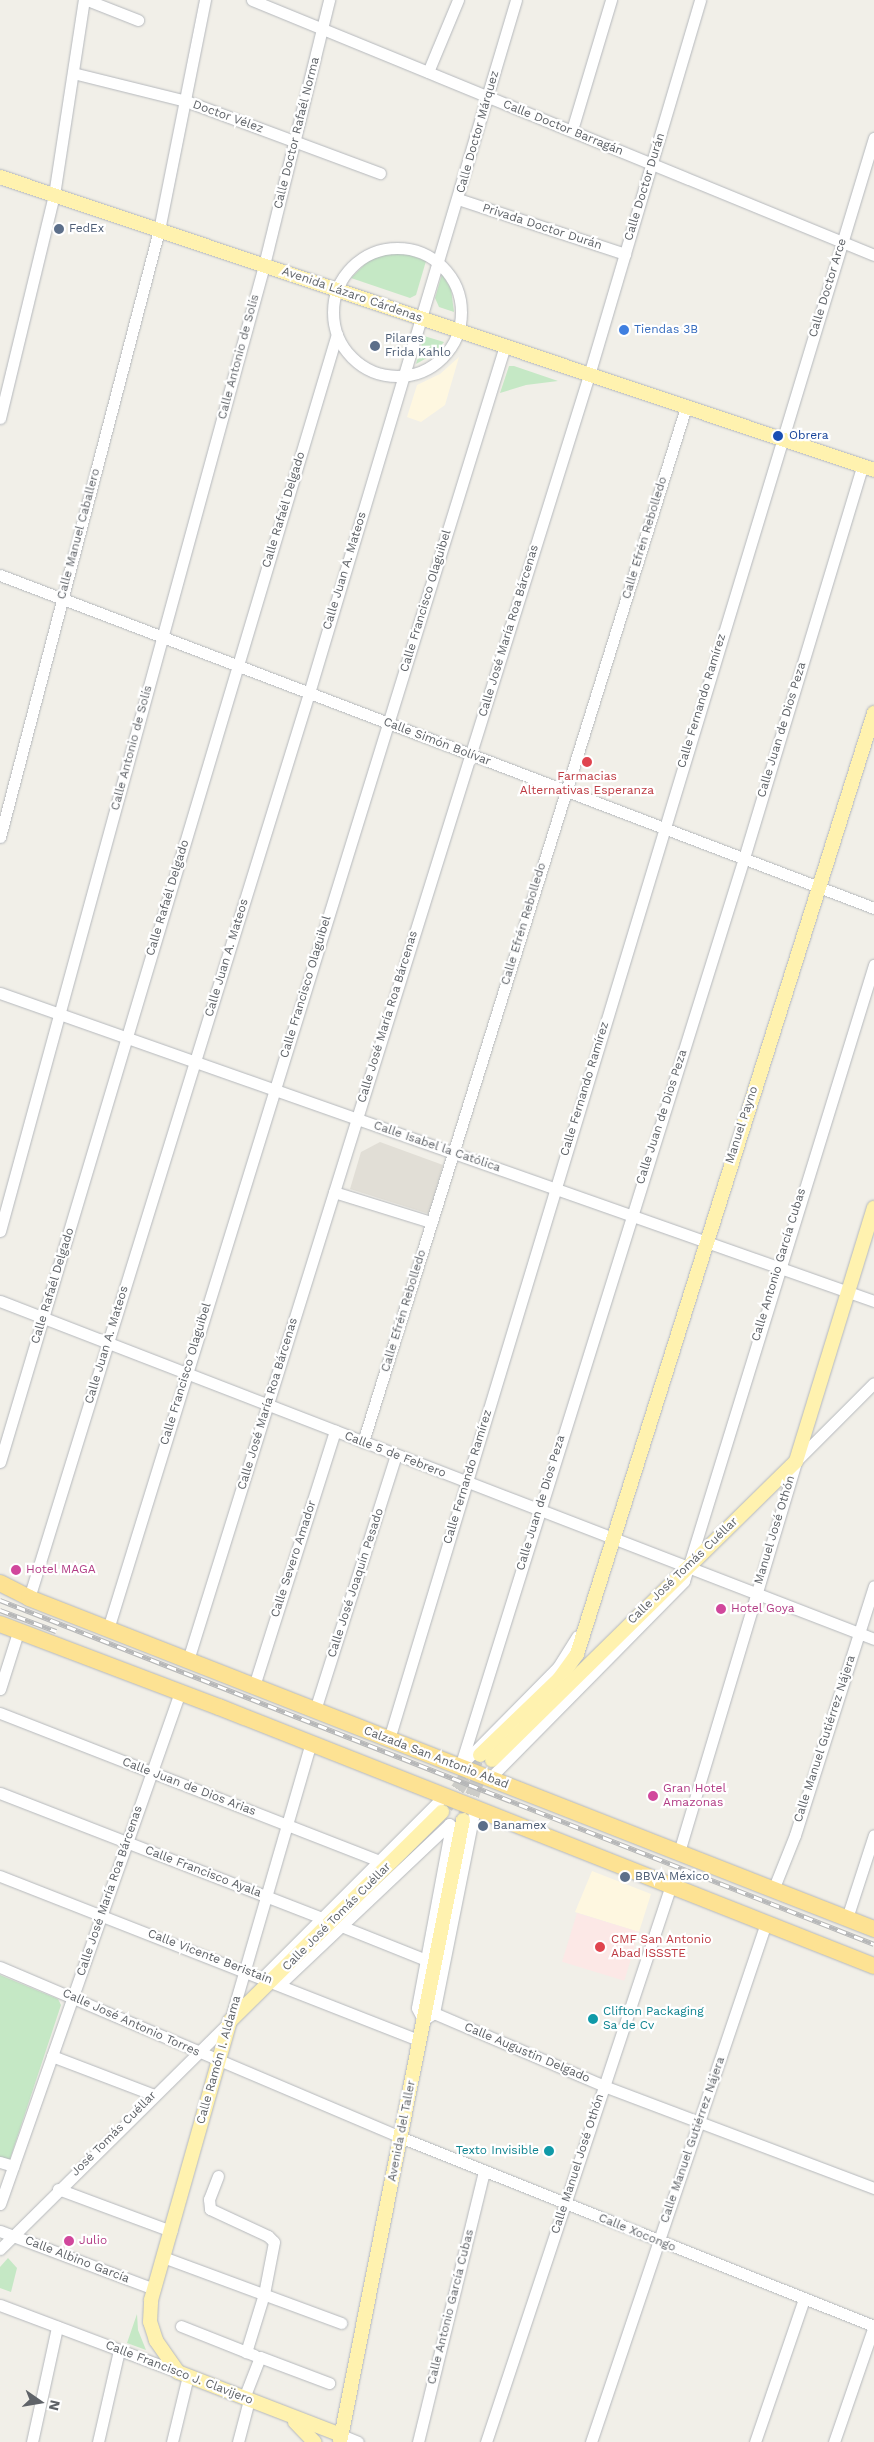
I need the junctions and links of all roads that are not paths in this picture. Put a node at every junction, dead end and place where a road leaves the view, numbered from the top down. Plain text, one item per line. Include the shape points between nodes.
1 (86, 0) edge
2 (205, 0) edge
3 (252, 0) edge
4 (329, 0) edge
5 (458, 0) edge
6 (516, 0) edge
7 (611, 0) edge
8 (700, 0) edge
9 (138, 20) dead end
10 (322, 28) junction
11 (428, 72) junction
12 (73, 73) junction
13 (489, 97) junction
14 (186, 101) junction
15 (572, 130) junction
16 (874, 138) edge
17 (295, 142) junction
18 (652, 165) junction
19 (380, 173) dead end
20 (0, 177) edge
21 (54, 195) junction
22 (458, 199) junction
23 (159, 230) junction
24 (842, 242) junction
25 (625, 254) junction
26 (874, 255) edge
27 (438, 263) junction
28 (264, 265) junction
29 (337, 290) junction
30 (421, 318) junction
31 (458, 330) junction
32 (337, 334) junction
33 (505, 346) junction
34 (589, 375) junction
35 (404, 376) junction
36 (686, 407) junction
37 (0, 418) edge
38 (781, 439) junction
39 (868, 468) edge
40 (0, 575) edge
41 (62, 599) junction
42 (162, 637) junction
43 (238, 665) junction
44 (309, 693) junction
45 (874, 713) edge
46 (388, 723) junction
47 (470, 755) junction
48 (566, 790) junction
49 (664, 828) junction
50 (0, 837) edge
51 (744, 858) junction
52 (818, 886) junction
53 (874, 908) edge
54 (874, 965) edge
55 (0, 993) edge
56 (59, 1014) junction
57 (127, 1038) junction
58 (195, 1063) junction
59 (274, 1091) junction
60 (357, 1119) junction
61 (453, 1153) junction
62 (555, 1188) junction
63 (334, 1192) junction
64 (874, 1208) edge
65 (630, 1215) junction
66 (431, 1222) junction
67 (0, 1231) edge
68 (705, 1242) junction
69 (778, 1267) junction
70 (849, 1292) junction
71 (0, 1301) edge
72 (874, 1301) edge
73 (43, 1319) junction
74 (108, 1344) junction
75 (186, 1374) junction
76 (874, 1383) edge
77 (267, 1406) junction
78 (335, 1432) junction
79 (363, 1442) junction
80 (396, 1455) junction
81 (796, 1461) junction
82 (0, 1462) edge
83 (467, 1482) junction
84 (539, 1511) junction
85 (613, 1538) junction
86 (687, 1567) junction
87 (600, 1580) junction
88 (0, 1583) edge
89 (874, 1586) edge
90 (756, 1594) junction
91 (30, 1598) junction
92 (0, 1624) edge
93 (19, 1629) junction
94 (108, 1629) junction
95 (859, 1633) junction
96 (874, 1639) edge
97 (188, 1660) junction
98 (254, 1686) junction
99 (0, 1688) edge
100 (180, 1692) junction
101 (315, 1710) junction
102 (0, 1713) edge
103 (389, 1739) junction
104 (311, 1743) junction
105 (460, 1767) junction
106 (151, 1773) junction
107 (490, 1778) junction
108 (0, 1793) edge
109 (443, 1804) junction
110 (475, 1808) junction
111 (463, 1820) tunnel mouth
112 (287, 1826) junction
113 (874, 1835) edge
114 (127, 1842) junction
115 (679, 1852) junction
116 (379, 1861) junction
117 (0, 1876) edge
118 (671, 1885) junction
119 (773, 1890) junction
120 (267, 1896) junction
121 (101, 1916) junction
122 (322, 1918) junction
123 (847, 1918) junction
124 (766, 1923) junction
125 (342, 1926) junction
126 (874, 1929) edge
127 (426, 1960) junction
128 (874, 1966) edge
129 (0, 1967) edge
130 (244, 1970) junction
131 (272, 1981) junction
132 (73, 1997) junction
133 (429, 2017) junction
134 (230, 2021) junction
135 (420, 2041) junction
136 (198, 2052) junction
137 (52, 2056) junction
138 (219, 2061) junction
139 (604, 2086) junction
140 (154, 2095) junction
141 (699, 2121) junction
142 (400, 2137) junction
143 (0, 2162) edge
144 (13, 2166) junction
145 (484, 2172) junction
146 (218, 2176) dead end
147 (874, 2188) edge
148 (58, 2189) junction
149 (0, 2204) edge
150 (565, 2204) junction
151 (171, 2231) junction
152 (0, 2232) edge
153 (12, 2236) junction
154 (658, 2242) junction
155 (0, 2249) edge
156 (163, 2257) junction
157 (154, 2289) junction
158 (264, 2294) junction
159 (804, 2299) junction
160 (0, 2305) edge
161 (341, 2323) dead end
162 (180, 2326) dead end
163 (874, 2326) edge
164 (57, 2327) junction
165 (119, 2350) junction
166 (246, 2352) junction
167 (260, 2357) junction
168 (183, 2374) junction
169 (328, 2383) dead end
170 (246, 2399) junction
171 (284, 2414) junction
172 (340, 2439) edge
173 (32, 2442) edge
174 (98, 2442) edge
175 (172, 2442) edge
176 (238, 2442) edge
177 (314, 2442) edge
178 (358, 2442) edge
179 (418, 2442) edge
180 (486, 2442) edge
181 (591, 2442) edge
182 (755, 2442) edge
183 (834, 2442) edge

1 - 9 street
1 - 12 street
2 - 14 street, Calle Manuel Caballero
3 - 10 street, Calle Doctor Barragán
4 - 10 street, Calle Doctor Rafaél Norma
5 - 11 street
6 - 13 street, Calle Doctor Márquez
7 - 15 street
8 - 18 street, Calle Doctor Durán
10 - 11 street, Calle Doctor Barragán
10 - 17 street, Calle Doctor Rafaél Norma
11 - 13 street, Calle Doctor Barragán
12 - 14 street, Doctor Vélez
12 - 21 street
13 - 15 street, Calle Doctor Barragán
13 - 22 street, Calle Doctor Márquez
14 - 17 street, Doctor Vélez
14 - 23 street, Calle Manuel Caballero
15 - 18 street, Calle Doctor Barragán
16 - 24 street, Calle Doctor Arce
17 - 19 street, Doctor Vélez
17 - 28 street, Calle Doctor Rafaél Norma
18 - 24 street, Calle Doctor Barragán
18 - 25 street, Calle Doctor Durán
20 - 21 main road, Avenida Lázaro Cárdenas
21 - 23 main road, Avenida Lázaro Cárdenas
21 - 37 street
22 - 25 street, Privada Doctor Durán
22 - 27 street, Calle Doctor Márquez
23 - 28 main road, Avenida Lázaro Cárdenas
23 - 41 street, Calle Manuel Caballero
24 - 26 street, Calle Doctor Barragán
24 - 38 street, Calle Doctor Arce
25 - 34 street, Calle Doctor Durán
27 - 29 street via 410,249 378,250 351,267
27 - 30 street, Calle Doctor Márquez
27 - 31 street via 456,289 460,304
28 - 29 main road, Avenida Lázaro Cárdenas
28 - 42 street, Calle Antonio de Solís
29 - 30 main road, Avenida Lázaro Cárdenas
29 - 32 street via 333,312
30 - 31 main road, Avenida Lázaro Cárdenas
30 - 35 street, Calle Juan A. Mateos
31 - 33 main road, Avenida Lázaro Cárdenas
31 - 35 street via 437,361
32 - 35 street via 343,346 363,366 389,376
32 - 43 street, Calle Rafaél Delgado
33 - 34 main road, Avenida Lázaro Cárdenas
33 - 46 street, Calle Francisco Olaguibel
34 - 36 main road, Avenida Lázaro Cárdenas
34 - 47 street, Calle José María Roa Bárcenas
35 - 44 street, Calle Juan A. Mateos
36 - 38 main road, Avenida Lázaro Cárdenas
36 - 48 street, Calle Efrén Rebolledo
38 - 39 main road, Avenida Lázaro Cárdenas
38 - 49 street, Calle Fernando Ramírez
39 - 51 street, Calle Juan de Dios Peza
40 - 41 street, Calle Simón Bolívar
41 - 42 street, Calle Simón Bolívar
41 - 50 street, Calle Manuel Caballero
42 - 43 street, Calle Simón Bolívar
42 - 56 street, Calle Antonio de Solís
43 - 44 street, Calle Simón Bolívar
43 - 57 street, Calle Rafaél Delgado
44 - 46 street, Calle Simón Bolívar
44 - 58 street, Calle Juan A. Mateos
45 - 52 main road, Manuel Payno
46 - 47 street, Calle Simón Bolívar
46 - 59 street, Calle Francisco Olaguibel
47 - 48 street, Calle Simón Bolívar
47 - 60 street, Calle José María Roa Bárcenas
48 - 49 street, Calle Simón Bolívar
48 - 61 street, Calle Efrén Rebolledo
49 - 51 street, Calle Simón Bolívar
49 - 62 street, Calle Fernando Ramírez
51 - 52 street, Calle Simón Bolívar
51 - 65 street, Calle Juan de Dios Peza
52 - 53 street, Calle Simón Bolívar
52 - 68 main road, Manuel Payno
54 - 69 street, Calle Antonio García Cubas
55 - 56 street, Calle Isabel la Católica
56 - 57 street, Calle Isabel la Católica
56 - 67 street, Calle Antonio de Solís
57 - 58 street, Calle Isabel la Católica
57 - 73 street, Calle Rafaél Delgado
58 - 59 street, Calle Isabel la Católica
58 - 74 street, Calle Juan A. Mateos
59 - 60 street, Calle Isabel la Católica
59 - 75 street, Calle Francisco Olaguibel
60 - 61 street, Calle Isabel la Católica
60 - 63 street, Calle José María Roa Bárcenas
61 - 62 street, Calle Isabel la Católica
61 - 66 street, Calle Efrén Rebolledo
62 - 65 street, Calle Isabel la Católica
62 - 83 street, Calle Fernando Ramírez
63 - 66 street
63 - 77 street, Calle José María Roa Bárcenas
64 - 70 main road, Manuel José Othón
65 - 68 street, Calle Isabel la Católica
65 - 84 street, Calle Juan de Dios Peza
66 - 79 street, Calle Efrén Rebolledo
68 - 69 street, Calle Isabel la Católica
68 - 85 main road, Manuel Payno
69 - 70 street, Calle Isabel la Católica
69 - 86 street, Calle Antonio García Cubas
70 - 72 street, Calle Isabel la Católica
70 - 81 main road, Manuel José Othón
71 - 73 street, Calle 5 de Febrero
73 - 74 street, Calle 5 de Febrero
73 - 82 street, Calle Rafaél Delgado
74 - 75 street, Calle 5 de Febrero
74 - 91 street, Calle Juan A. Mateos
75 - 77 street, Calle 5 de Febrero
75 - 94 street, Calle Francisco Olaguibel
76 - 81 street, Calle José Tomás Cuéllar
77 - 78 street, Calle 5 de Febrero
77 - 97 street, Calle José María Roa Bárcenas
78 - 79 street, Calle 5 de Febrero
78 - 98 street, Calle Severo Amador
79 - 80 street, Calle 5 de Febrero
80 - 83 street, Calle 5 de Febrero
80 - 101 street, Calle José Joaquín Pesado
81 - 86 main road, Calle José Tomás Cuéllar
81 - 90 street, Manuel José Othón
83 - 84 street, Calle 5 de Febrero
83 - 103 street, Calle Fernando Ramírez
84 - 85 street, Calle 5 de Febrero
84 - 105 street, Calle Juan de Dios Peza
85 - 86 street, Calle 5 de Febrero
85 - 87 main road, Calle José Tomás Cuéllar
86 - 87 main road, Calle José Tomás Cuéllar via 486,1758 570,1667
86 - 90 street, Calle 5 de Febrero
86 - 107 street, Calle Antonio García Cubas via 684,1580
87 - 105 street via 587,1601 576,1638 564,1660
88 - 91 highway, Calzada San Antonio Abad
89 - 95 street, Calle Manuel Gutiérrez Nájera
90 - 95 street, Calle 5 de Febrero
90 - 115 street, Manuel José Othón
91 - 94 highway, Calzada San Antonio Abad
92 - 93 highway
93 - 99 street
93 - 100 highway
94 - 97 highway, Calzada San Antonio Abad
95 - 96 street, Calle 5 de Febrero
95 - 119 street, Calle Manuel Gutiérrez Nájera via 795,1835
97 - 98 highway, Calzada San Antonio Abad
98 - 101 highway, Calzada San Antonio Abad
100 - 104 highway
100 - 106 street, Calle José María Roa Bárcenas
101 - 103 highway, Calzada San Antonio Abad
102 - 106 street, Calle Juan de Dios Arias
103 - 105 highway, Calzada San Antonio Abad
104 - 109 highway
104 - 112 street, Calle Ramón I. Aldama
105 - 107 highway, Calzada San Antonio Abad
106 - 112 street, Calle Juan de Dios Arias
106 - 114 street, Calle José María Roa Bárcenas
107 - 115 highway, Calzada San Antonio Abad
108 - 114 street, Calle Francisco Ayala
109 - 110 highway
109 - 116 street
109 - 131 main road, Calle José Tomás Cuéllar
110 - 118 highway
110 - 133 street
111 - 133 main road, Avenida del Taller
112 - 116 street, Calle Juan de Dios Arias
112 - 120 street, Calle Ramón I. Aldama
113 - 123 street
114 - 120 street, Calle Francisco Ayala
114 - 121 street, Calle José María Roa Bárcenas
115 - 119 highway, Calzada San Antonio Abad
116 - 122 street
117 - 121 street, Calle Vicente Beristain
118 - 124 highway
118 - 139 street, Calle Manuel José Othón
119 - 123 highway, Calzada San Antonio Abad
120 - 122 street, Calle Francisco Ayala
120 - 130 street, Calle Ramón I. Aldama
121 - 130 street, Calle Vicente Beristain
121 - 132 street, Calle José María Roa Bárcenas
122 - 131 street
123 - 126 highway, Calzada San Antonio Abad
124 - 128 highway
124 - 141 street, Calle Manuel Gutiérrez Nájera
125 - 127 street
125 - 127 street via 449,1824
125 - 131 street
127 - 133 street via 417,2008
129 - 132 street, Calle José Antonio Torres
130 - 131 street, Calle Vicente Beristain
130 - 134 street, Calle Ramón I. Aldama
131 - 134 main road, Calle José Tomás Cuéllar
131 - 135 street, Calle Vicente Beristain
132 - 136 street, Calle José Antonio Torres
132 - 137 street, Calle José María Roa Bárcenas
133 - 135 main road, Avenida del Taller
133 - 139 street, Calle Augustin Delgado
134 - 136 street, José Tomás Cuéllar
134 - 138 main road, Calle Ramón I. Aldama
135 - 142 main road, Avenida del Taller
136 - 138 street, Calle José Antonio Torres
136 - 140 street, José Tomás Cuéllar
137 - 140 street
137 - 144 street, Calle José María Roa Bárcenas
138 - 142 street, Calle José Antonio Torres
138 - 151 main road, Calle Ramón I. Aldama
139 - 141 street, Calle Augustin Delgado
139 - 150 street, Calle Manuel José Othón
140 - 148 street, José Tomás Cuéllar
141 - 147 street, Calle Augustin Delgado
141 - 154 street, Calle Manuel Gutiérrez Nájera
142 - 145 street, Calle Xocongo
142 - 172 main road, Avenida del Taller
143 - 144 street
144 - 149 street, Calle José María Roa Bárcenas
145 - 150 street, Calle Xocongo
145 - 179 street, Calle Antonio García Cubas
146 - 158 street via 209,2199 210,2209 268,2236 274,2242
148 - 151 street
148 - 153 street, José Tomás Cuéllar
150 - 154 street, Calle Xocongo
150 - 180 street, Calle Manuel José Othón
151 - 156 main road, Calle Ramón I. Aldama
152 - 153 street, Calle Albino García
153 - 155 street, José Tomás Cuéllar
153 - 157 street, Calle Albino García
154 - 159 street, Calle Xocongo
154 - 181 street, Calle Manuel Gutiérrez Nájera
156 - 157 main road, Calle Ramón I. Aldama
156 - 158 street
157 - 168 main road, Calle Ramón I. Aldama via 150,2322 162,2351
158 - 161 street
158 - 166 street
159 - 163 street, Calle Xocongo
159 - 182 street
160 - 164 street, Calle Francisco J. Clavijero
162 - 166 street
163 - 183 street
164 - 165 street, Calle Francisco J. Clavijero
164 - 173 street
165 - 168 street, Calle Francisco J. Clavijero
165 - 174 street
166 - 167 street
167 - 169 street
167 - 170 street
168 - 170 main road, Calle Francisco J. Clavijero
168 - 175 street
170 - 171 main road, Calle Francisco J. Clavijero
170 - 176 street
171 - 172 main road, Calle Francisco J. Clavijero
171 - 177 main road via 302,2427
172 - 178 street, Calle Francisco J. Clavijero

